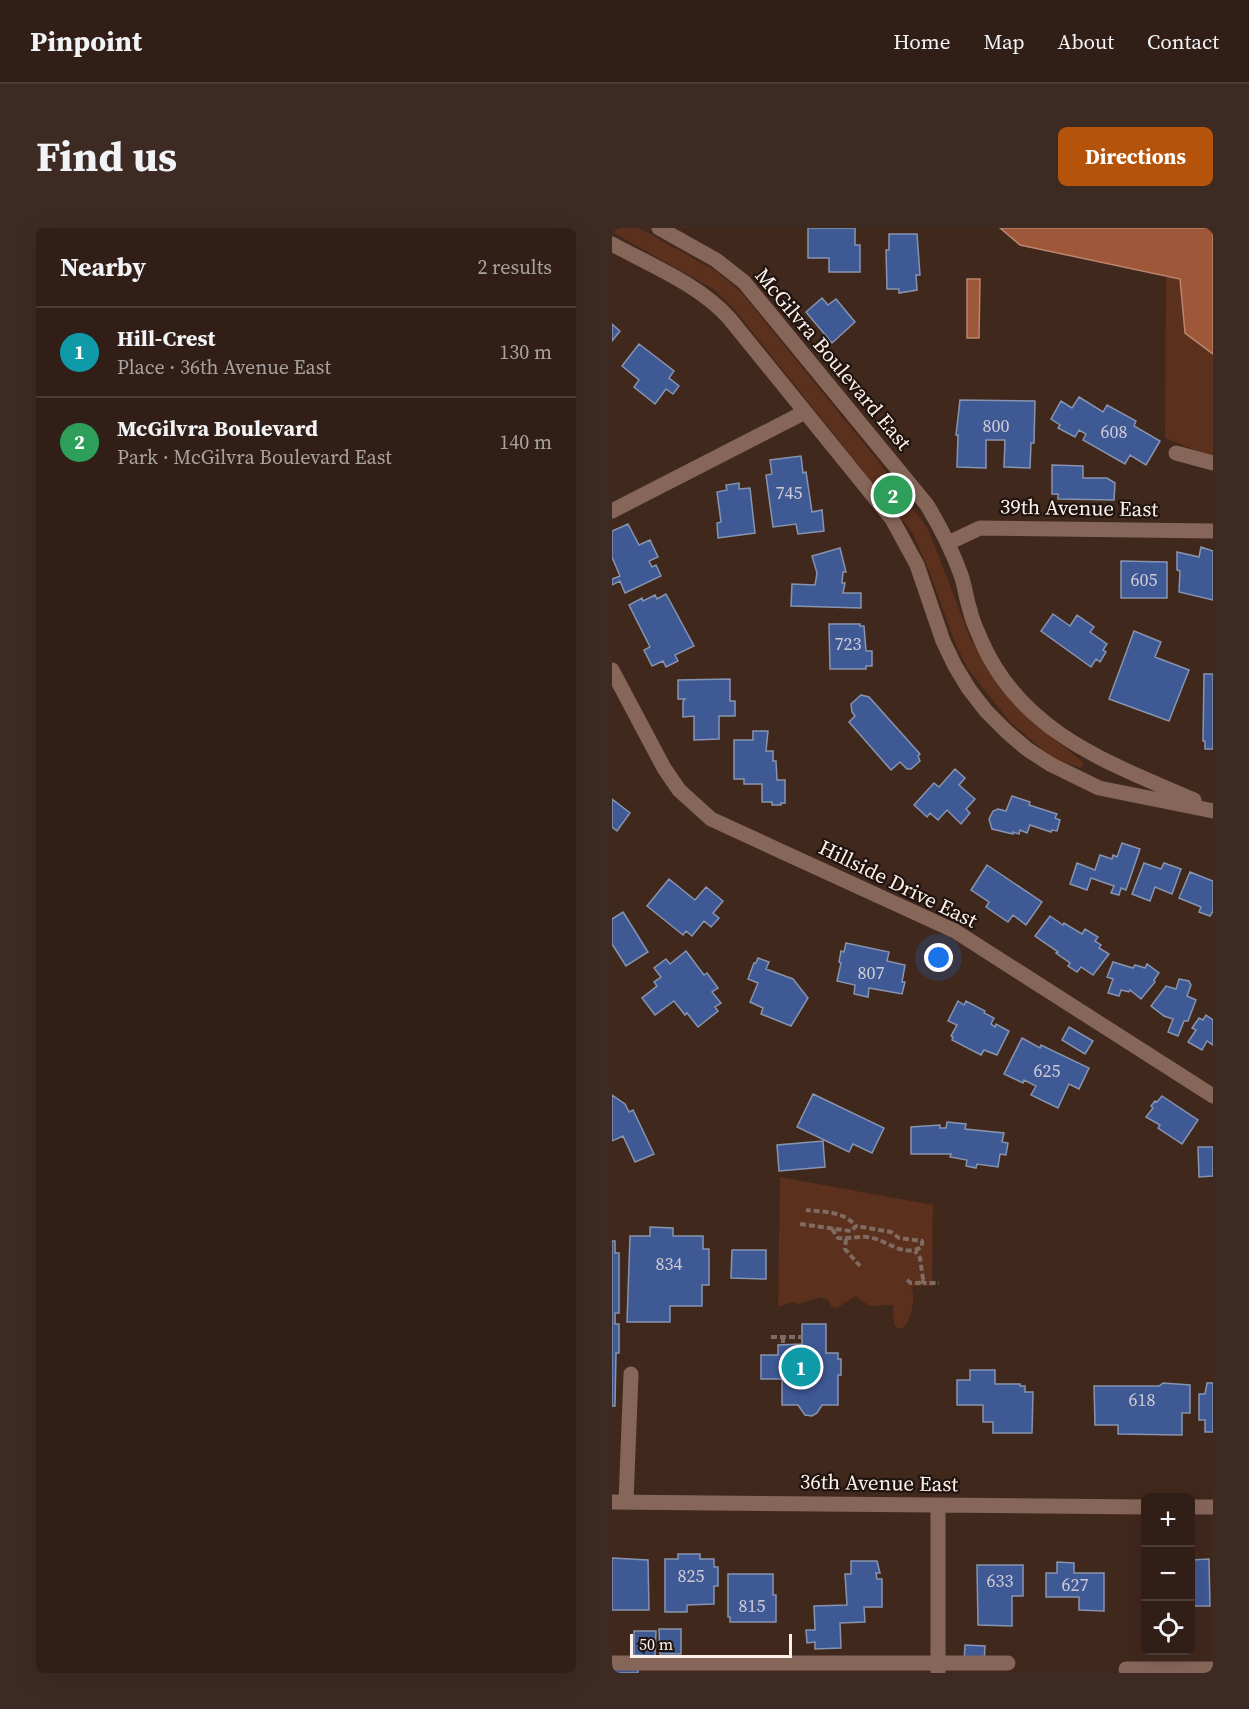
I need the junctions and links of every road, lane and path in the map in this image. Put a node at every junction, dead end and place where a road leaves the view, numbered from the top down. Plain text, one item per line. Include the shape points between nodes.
1 (659, 228) edge
2 (612, 244) edge
3 (805, 412) junction
4 (1176, 453) dead end
5 (1213, 463) edge
6 (612, 512) edge
7 (1213, 531) edge
8 (948, 543) junction
9 (612, 670) edge
10 (1213, 810) edge
11 (1213, 1096) edge
12 (806, 1210) dead end
13 (800, 1224) dead end
14 (856, 1226) junction
15 (832, 1229) junction
16 (846, 1239) junction
17 (915, 1251) junction
18 (860, 1266) dead end
19 (907, 1280) dead end
20 (921, 1281) junction
21 (939, 1283) dead end
22 (771, 1337) dead end
23 (783, 1337) junction
24 (802, 1337) dead end
25 (783, 1345) dead end
26 (631, 1374) dead end
27 (619, 1502) edge
28 (938, 1505) junction
29 (1141, 1507) edge
30 (1195, 1507) edge
31 (1213, 1507) edge
32 (612, 1663) edge
33 (1008, 1663) dead end
34 (938, 1668) edge
35 (1126, 1669) dead end
36 (1213, 1669) edge

1 - 8 street, McGilvra Boulevard East via 716,260 757,295 927,506
2 - 3 street, McGilvra Boulevard East via 696,289 719,307
3 - 6 street
3 - 10 street, McGilvra Boulevard East via 892,519 917,565 955,666 986,711 1006,731 1050,764 1100,788
4 - 5 street
7 - 8 street, 39th Avenue East via 980,528
8 - 10 street, McGilvra Boulevard East via 983,644 1020,700 1072,744
9 - 11 street, Hillside Drive East via 664,768 680,790 711,819 955,931
12 - 14 path via 849,1217
13 - 15 path
14 - 15 path via 851,1231
14 - 17 path via 922,1241 922,1247
15 - 16 path via 838,1238
16 - 17 path via 876,1238 891,1248
16 - 18 path via 845,1249
17 - 20 path via 923,1271
19 - 20 path
20 - 21 path
22 - 23 path
23 - 24 path
23 - 25 path
26 - 27 street
27 - 28 street, 36th Avenue East
28 - 29 street, 36th Avenue East
28 - 34 street
30 - 31 street
32 - 34 street
33 - 34 street
35 - 36 street

